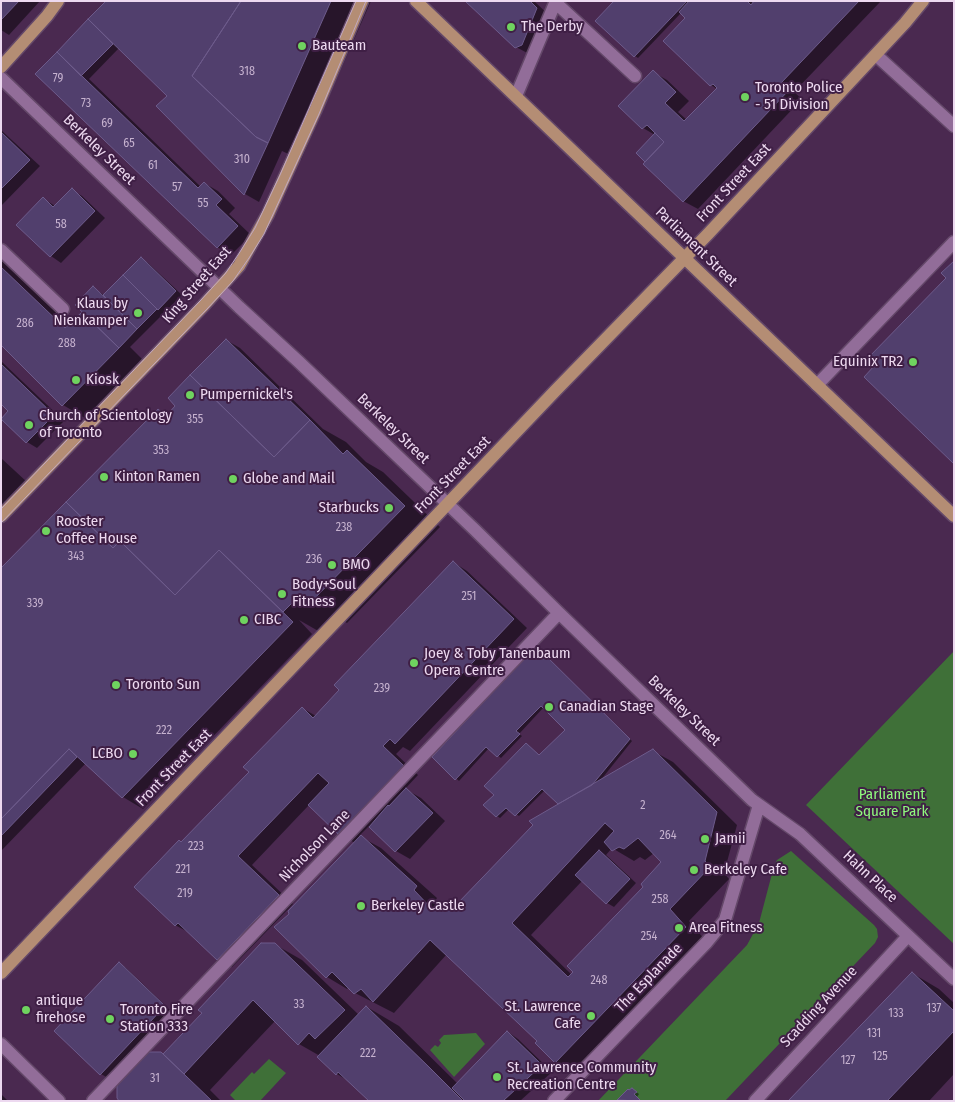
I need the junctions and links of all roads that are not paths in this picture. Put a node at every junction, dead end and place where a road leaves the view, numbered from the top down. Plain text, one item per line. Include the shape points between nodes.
1 (58, 1) edge
2 (362, 1) edge
3 (416, 1) edge
4 (923, 1) edge
5 (930, 1) edge
6 (556, 2) edge
7 (905, 23) junction
8 (876, 55) junction
9 (1, 67) edge
10 (635, 76) dead end
11 (1, 78) edge
12 (516, 96) junction
13 (954, 126) edge
14 (954, 242) edge
15 (1, 250) edge
16 (685, 258) junction
17 (220, 288) junction
18 (63, 309) dead end
19 (817, 385) junction
20 (448, 504) junction
21 (1, 516) edge
22 (954, 516) edge
23 (559, 613) junction
24 (759, 806) junction
25 (908, 936) junction
26 (1, 973) edge
27 (954, 979) edge
28 (1, 1044) edge
29 (59, 1101) edge
30 (93, 1101) edge
31 (554, 1101) edge
32 (754, 1101) edge

1 - 9 main road
2 - 17 main road, King Street East via 268,214 238,266
3 - 12 main road, Parliament Street
4 - 7 main road
5 - 7 street, Front Street East
6 - 10 street
6 - 12 street
7 - 8 main road, Front Street East
8 - 13 street
8 - 16 main road, Front Street East
11 - 17 street, Berkeley Street
12 - 16 main road, Parliament Street
14 - 19 street
15 - 18 street
16 - 19 main road, Parliament Street
16 - 20 main road, Front Street East
17 - 20 street, Berkeley Street
17 - 21 main road, King Street East
19 - 22 main road, Parliament Street
20 - 23 street, Berkeley Street
20 - 26 main road, Front Street East
23 - 24 street, Berkeley Street
23 - 30 street, Nicholson Lane
24 - 25 street, Hahn Place via 800,834
24 - 31 street, The Esplanade via 726,920
25 - 27 street, Hahn Place
25 - 32 street, Scadding Avenue
28 - 29 street

